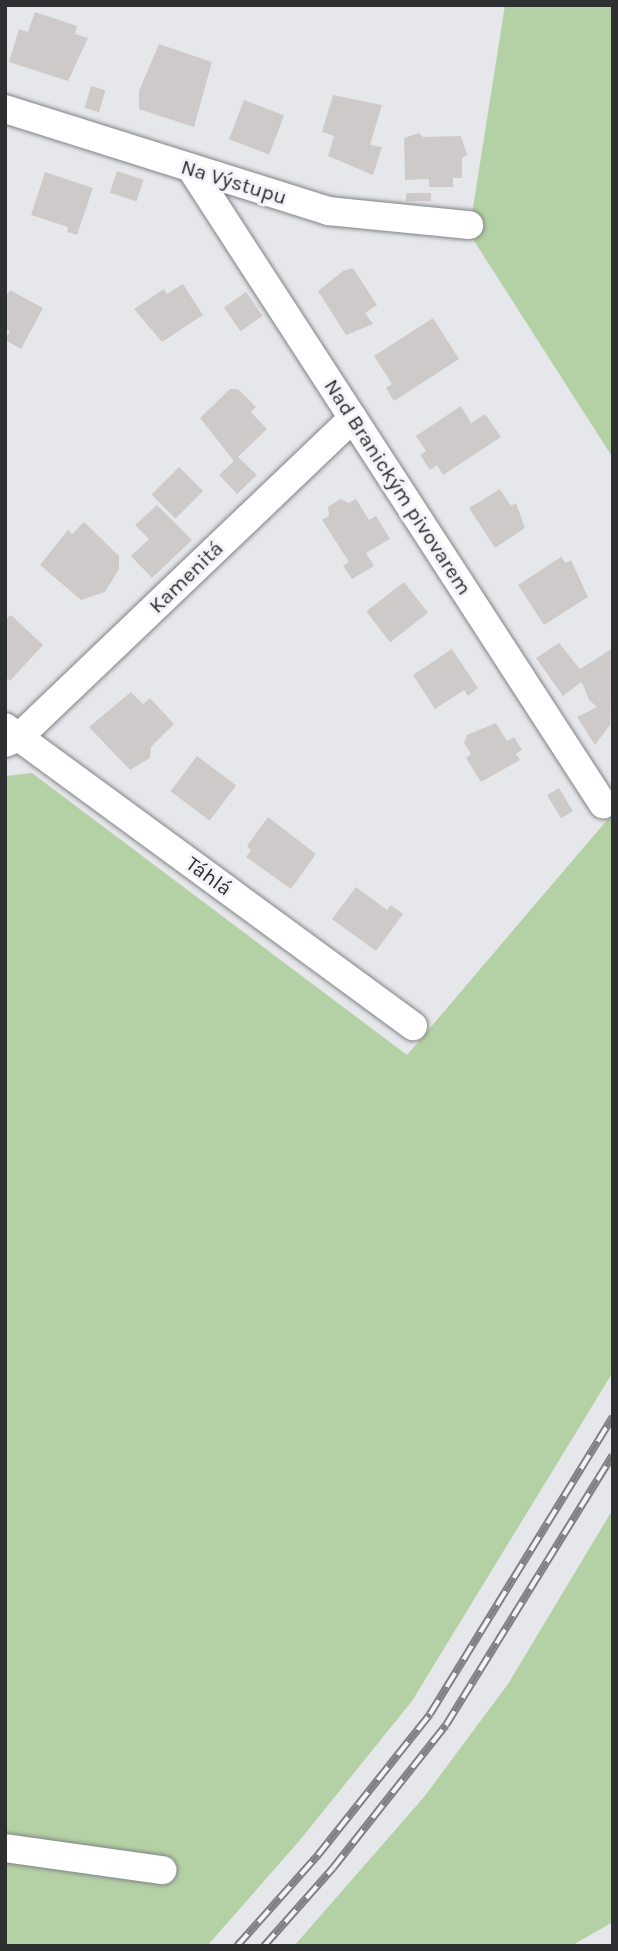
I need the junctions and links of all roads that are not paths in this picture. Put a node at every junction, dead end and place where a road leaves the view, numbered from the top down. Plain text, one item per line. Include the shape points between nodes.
1 (5, 109) edge
2 (192, 170) junction
3 (469, 225) dead end
4 (353, 418) junction
5 (10, 736) edge
6 (603, 804) dead end
7 (413, 1026) dead end
8 (5, 1848) edge
9 (162, 1870) dead end

1 - 2 street, Na Výstupu
2 - 3 street, Na Výstupu via 328,211
2 - 4 street, Nad Branickým pivovarem
4 - 5 street, Kamenitá
4 - 6 street, Nad Branickým pivovarem
5 - 7 street, Táhlá
8 - 9 street

